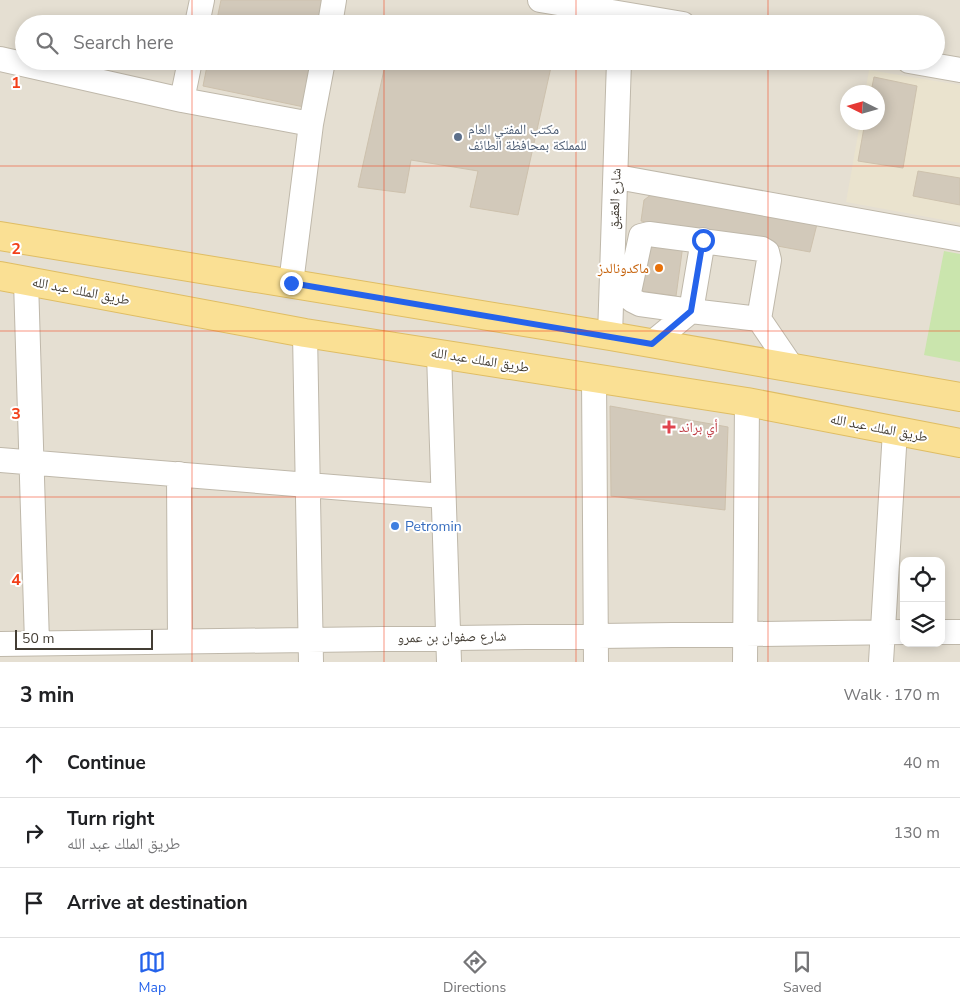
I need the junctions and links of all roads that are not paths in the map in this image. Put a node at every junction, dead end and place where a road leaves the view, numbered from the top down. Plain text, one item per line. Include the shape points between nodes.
1 (202, 0) edge
2 (334, 0) edge
3 (540, 0) edge
4 (620, 12) edge
5 (200, 15) edge
6 (332, 15) edge
7 (636, 15) edge
8 (0, 59) edge
9 (15, 62) edge
10 (945, 67) edge
11 (49, 70) edge
12 (188, 70) edge
13 (321, 70) edge
14 (619, 70) edge
15 (960, 70) edge
16 (182, 100) junction
17 (311, 124) junction
18 (617, 176) junction
19 (0, 236) edge
20 (703, 240) junction
21 (960, 240) edge
22 (13, 279) edge
23 (291, 283) junction
24 (691, 311) junction
25 (759, 319) junction
26 (304, 333) junction
27 (610, 336) junction
28 (652, 344) junction
29 (438, 353) junction
30 (793, 369) junction
31 (594, 377) junction
32 (960, 397) edge
33 (747, 402) junction
34 (896, 431) junction
35 (960, 443) edge
36 (0, 460) edge
37 (31, 462) junction
38 (179, 474) junction
39 (307, 484) junction
40 (443, 496) junction
41 (893, 632) edge
42 (945, 632) edge
43 (960, 632) edge
44 (745, 634) junction
45 (595, 636) junction
46 (448, 638) junction
47 (180, 641) junction
48 (38, 643) junction
49 (0, 644) edge
50 (207, 651) edge
51 (310, 651) edge
52 (102, 652) edge
53 (449, 662) edge
54 (596, 662) edge
55 (745, 662) edge
56 (881, 662) edge

1 - 5 street
2 - 6 street
3 - 4 street
4 - 7 street
8 - 9 street
10 - 15 street
11 - 16 street
12 - 16 street
13 - 17 street
14 - 18 street, شارع العقيق
16 - 17 street
17 - 23 street
18 - 21 street
18 - 27 street, شارع العقيق
19 - 23 main road
20 - 24 street
20 - 24 street via 649,234 641,236 629,292 632,300 640,304
20 - 25 street via 767,252 769,260
22 - 26 main road, طريق الملك عبد الله
22 - 37 street
23 - 27 main road
24 - 25 street
24 - 28 street
25 - 30 street
26 - 29 main road, طريق الملك عبد الله
26 - 39 street
27 - 28 main road
28 - 30 main road
29 - 31 main road, طريق الملك عبد الله
29 - 40 street
30 - 32 main road
31 - 33 main road, طريق الملك عبد الله
31 - 45 street
33 - 34 main road, طريق الملك عبد الله
33 - 44 street
34 - 35 main road, طريق الملك عبد الله
34 - 41 street
36 - 37 street
37 - 38 street
37 - 48 street
38 - 39 street
38 - 47 street
39 - 40 street
39 - 51 street
40 - 46 street
41 - 44 street, شارع صفوان بن عمرو
41 - 56 street
42 - 43 street
44 - 45 street, شارع صفوان بن عمرو
44 - 55 street
45 - 46 street, شارع صفوان بن عمرو
45 - 54 street
46 - 51 street, شارع صفوان بن عمرو
46 - 53 street
47 - 50 street, شارع صفوان بن عمرو
47 - 52 street, شارع صفوان بن عمرو
48 - 49 street, شارع صفوان بن عمرو
48 - 52 street, شارع صفوان بن عمرو
50 - 51 street, شارع صفوان بن عمرو

